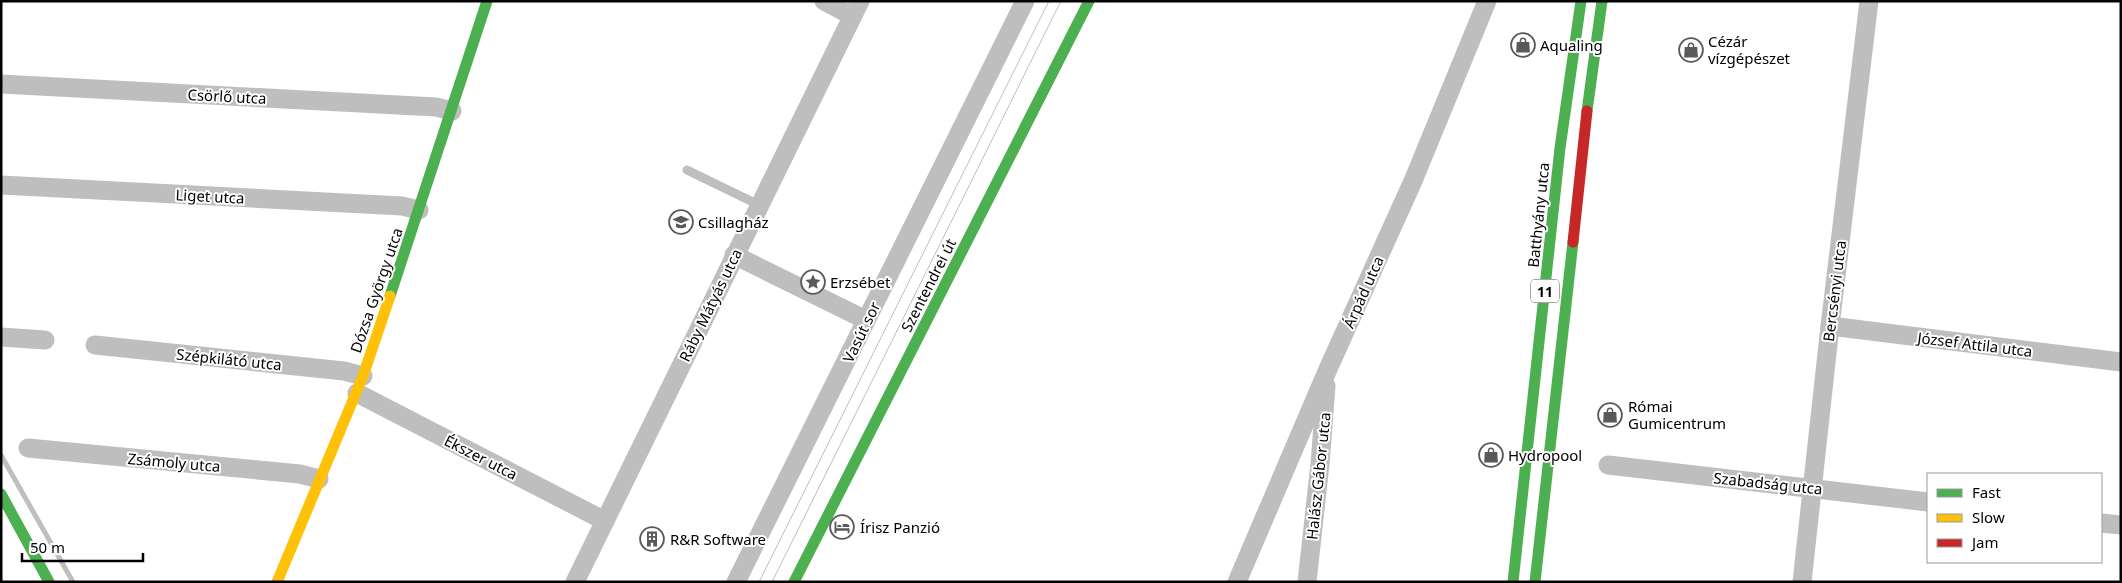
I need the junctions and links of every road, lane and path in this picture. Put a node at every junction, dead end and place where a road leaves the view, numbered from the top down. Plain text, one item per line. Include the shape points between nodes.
1 (487, 1) edge
2 (824, 1) edge
3 (1025, 1) edge
4 (1089, 1) edge
5 (1487, 1) edge
6 (1581, 1) edge
7 (1602, 1) edge
8 (1869, 1) edge
9 (856, 9) edge
10 (1, 84) edge
11 (452, 111) junction
12 (687, 170) dead end
13 (1, 185) edge
14 (759, 205) junction
15 (419, 210) junction
16 (734, 255) junction
17 (866, 320) junction
18 (1830, 326) junction
19 (1, 337) edge
20 (44, 340) dead end
21 (95, 345) dead end
22 (2121, 362) edge
23 (1328, 369) junction
24 (363, 376) junction
25 (357, 393) junction
26 (28, 448) dead end
27 (1291, 455) junction
28 (1320, 464) junction
29 (1608, 465) dead end
30 (319, 479) junction
31 (1813, 488) junction
32 (1, 494) edge
33 (1927, 502) edge
34 (605, 521) junction
35 (2102, 523) edge
36 (2121, 526) edge
37 (49, 582) edge
38 (277, 582) edge
39 (575, 582) edge
40 (736, 582) edge
41 (794, 582) edge
42 (1236, 582) edge
43 (1307, 582) edge
44 (1513, 582) edge
45 (1536, 582) edge
46 (1802, 582) edge

1 - 11 main road, Dózsa György utca
2 - 9 street
3 - 17 street, Vasút sor
4 - 41 main road, Szentendrei út
5 - 23 street, Árpád utca via 1413,181
6 - 44 main road, Batthyány utca / 11 via 1560,148
7 - 45 main road, 11
8 - 18 street, Bercsényi utca
9 - 14 street, Ráby Mátyás utca
10 - 11 street, Csörlő utca via 436,107
11 - 15 main road, Dózsa György utca
12 - 14 lane
13 - 15 street, Liget utca via 402,206
14 - 16 street, Ráby Mátyás utca
15 - 24 main road, Dózsa György utca
16 - 17 street
16 - 34 street, Ráby Mátyás utca
17 - 40 street, Vasút sor
18 - 22 street, József Attila utca
18 - 31 street, Bercsényi utca
19 - 20 street
21 - 24 street, Szépkilátó utca via 344,371
23 - 27 street, Árpád utca
23 - 28 street, Halász Gábor utca
24 - 25 main road, Dózsa György utca
25 - 30 main road, Dózsa György utca
25 - 34 street, Ékszer utca
26 - 30 street, Zsámoly utca via 300,474
27 - 28 street
27 - 42 street, Árpád utca
28 - 43 street, Halász Gábor utca
29 - 31 street, Szabadság utca
30 - 38 main road, Dózsa György utca
31 - 33 street, Szabadság utca
31 - 46 street, Bercsényi utca
32 - 37 main road
34 - 39 street, Ráby Mátyás utca
35 - 36 street

